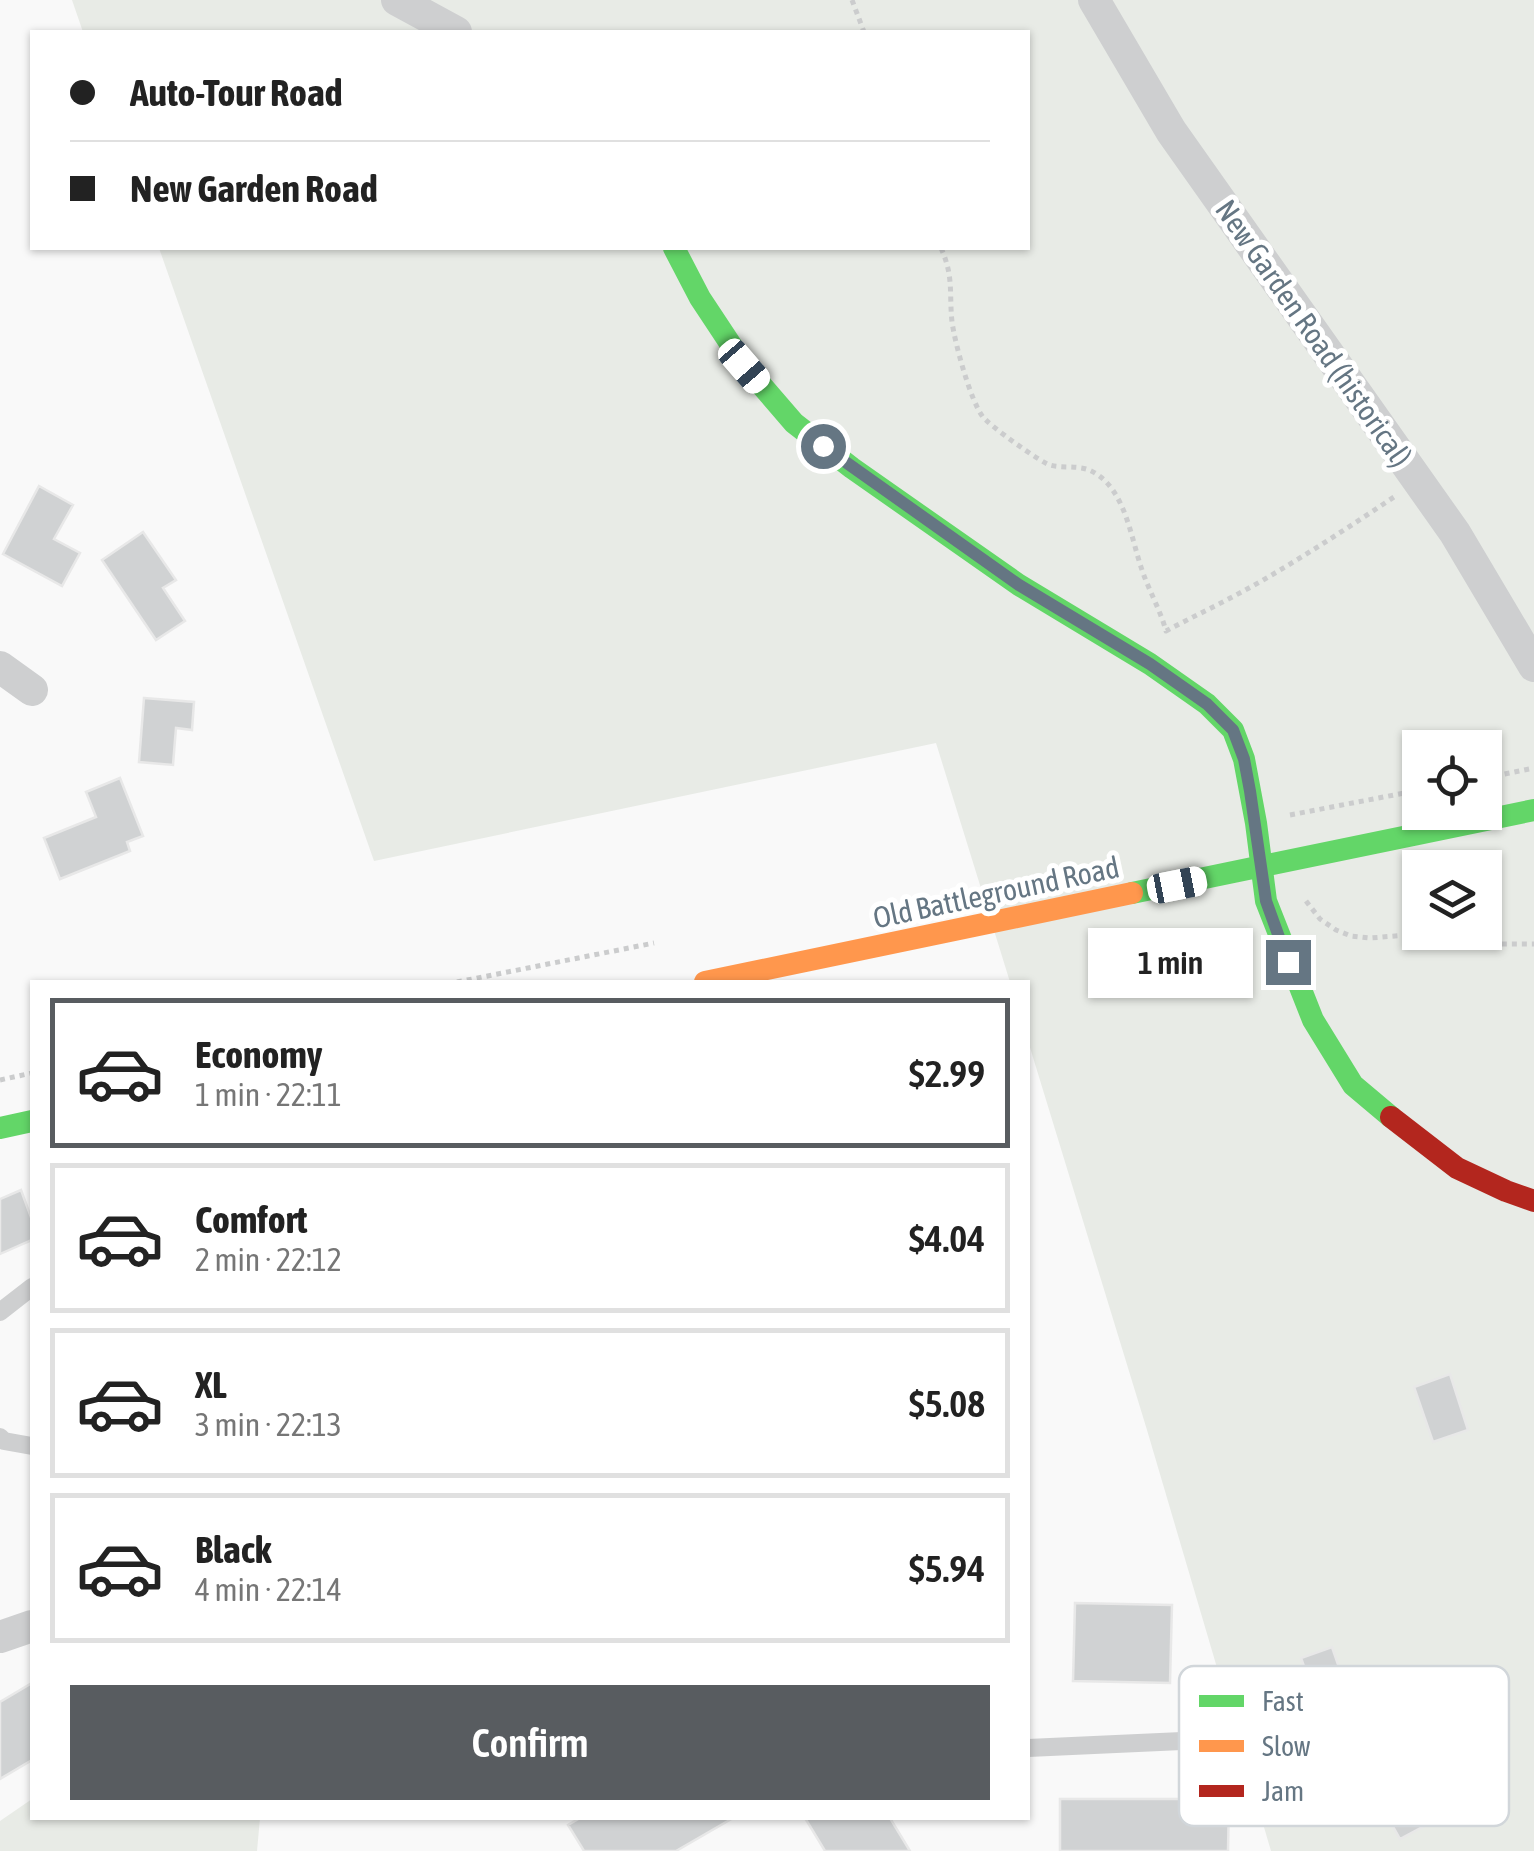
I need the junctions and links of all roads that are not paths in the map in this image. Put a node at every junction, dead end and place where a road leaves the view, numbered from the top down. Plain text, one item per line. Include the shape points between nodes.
1 (397, 0) edge
2 (1094, 0) edge
3 (452, 30) edge
4 (675, 250) edge
5 (1534, 666) edge
6 (0, 668) edge
7 (32, 690) dead end
8 (1534, 810) edge
9 (1261, 868) junction
10 (715, 980) edge
11 (30, 1121) edge
12 (0, 1128) edge
13 (1534, 1201) edge
14 (30, 1289) edge
15 (0, 1312) edge
16 (0, 1437) edge
17 (30, 1446) edge
18 (30, 1627) edge
19 (0, 1637) edge
20 (1179, 1741) edge
21 (1030, 1748) edge

1 - 3 street
2 - 5 street, New Garden Road (historical) via 1171,131 1456,533
4 - 9 street via 744,366 794,423 1019,585 1150,664 1233,730 1244,759
6 - 7 street
8 - 9 street, Old Battleground Road
9 - 10 street, Old Battleground Road
9 - 13 street via 1266,901 1312,1020 1353,1085 1458,1168
11 - 12 street
14 - 15 lane
16 - 17 lane
18 - 19 street
20 - 21 lane

